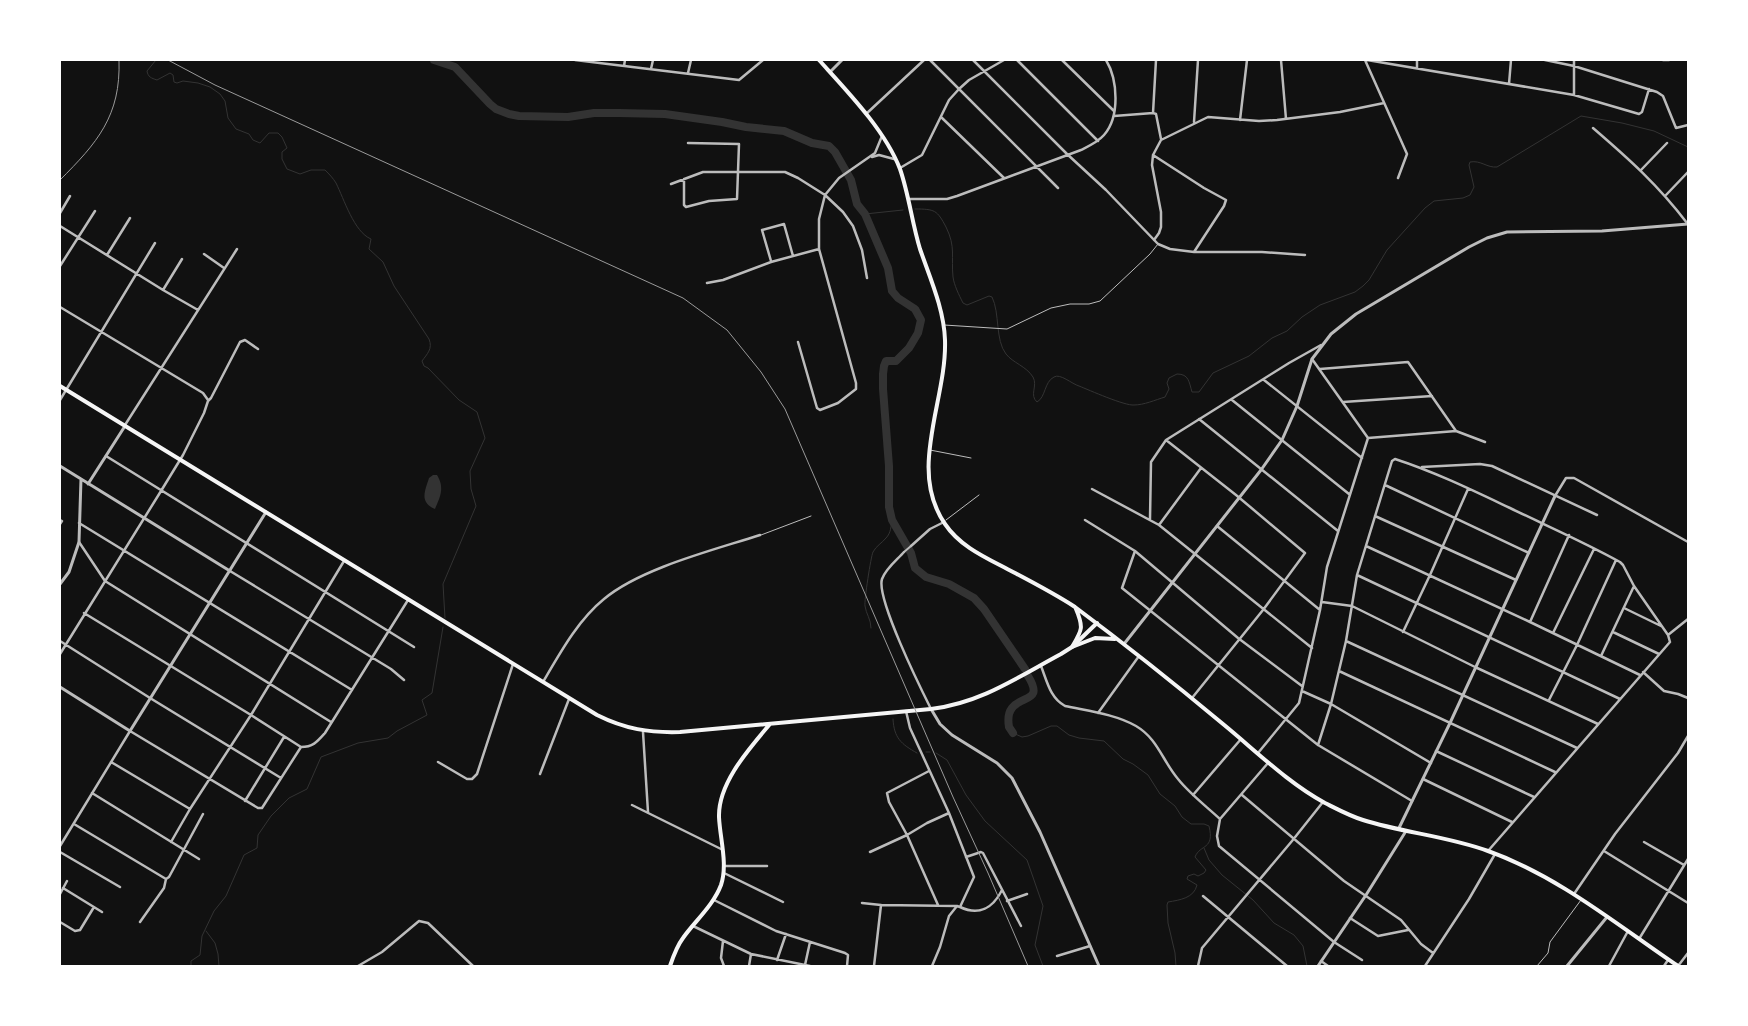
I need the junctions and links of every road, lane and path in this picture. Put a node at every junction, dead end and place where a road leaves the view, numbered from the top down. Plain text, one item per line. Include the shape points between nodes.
1 (575, 60) edge
2 (625, 60) edge
3 (653, 60) edge
4 (691, 60) edge
5 (763, 60) edge
6 (819, 60) edge
7 (842, 60) edge
8 (924, 60) edge
9 (930, 60) edge
10 (973, 60) edge
11 (1004, 60) edge
12 (1017, 60) edge
13 (1062, 60) edge
14 (1106, 60) edge
15 (1156, 60) edge
16 (1198, 60) edge
17 (1247, 60) edge
18 (1281, 60) edge
19 (1366, 60) edge
20 (1417, 60) edge
21 (1511, 60) edge
22 (1545, 60) edge
23 (1574, 60) edge
24 (1663, 60) edge
25 (1669, 60) edge
26 (593, 61) edge
27 (624, 66) junction
28 (1574, 66) junction
29 (1417, 68) junction
30 (651, 69) junction
31 (984, 71) junction
32 (688, 72) junction
33 (830, 72) junction
34 (1509, 84) junction
35 (959, 89) junction
36 (1649, 89) junction
37 (1574, 95) junction
38 (1384, 103) junction
39 (1114, 111) junction
40 (866, 114) junction
41 (1154, 114) junction
42 (1114, 116) junction
43 (941, 117) junction
44 (1286, 119) junction
45 (1240, 120) junction
46 (1194, 122) junction
47 (1688, 125) edge
48 (1594, 128) dead end
49 (882, 136) junction
50 (1161, 140) junction
51 (1098, 141) junction
52 (688, 143) dead end
53 (1666, 143) dead end
54 (1067, 154) junction
55 (1153, 155) junction
56 (871, 157) junction
57 (894, 158) junction
58 (1037, 166) junction
59 (900, 168) junction
60 (1642, 170) junction
61 (739, 172) junction
62 (1688, 172) edge
63 (1004, 178) junction
64 (1398, 178) dead end
65 (684, 179) junction
66 (671, 184) dead end
67 (1058, 188) dead end
68 (825, 194) junction
69 (70, 196) dead end
70 (1666, 196) junction
71 (908, 201) junction
72 (95, 211) dead end
73 (60, 213) edge
74 (130, 218) dead end
75 (1688, 223) edge
76 (60, 226) edge
77 (78, 238) junction
78 (1154, 240) junction
79 (155, 243) dead end
80 (1158, 244) junction
81 (237, 249) dead end
82 (819, 249) junction
83 (1194, 252) junction
84 (204, 254) dead end
85 (107, 255) junction
86 (1304, 255) dead end
87 (793, 256) junction
88 (182, 259) dead end
89 (771, 262) junction
90 (60, 265) edge
91 (224, 268) junction
92 (136, 273) junction
93 (867, 278) dead end
94 (707, 283) dead end
95 (163, 290) junction
96 (60, 306) edge
97 (198, 310) junction
98 (943, 325) junction
99 (101, 332) junction
100 (798, 342) dead end
101 (1321, 345) junction
102 (258, 349) dead end
103 (1312, 359) junction
104 (160, 368) junction
105 (1320, 369) junction
106 (1264, 380) junction
107 (60, 386) edge
108 (66, 390) junction
109 (1432, 396) junction
110 (60, 400) edge
111 (1232, 400) junction
112 (208, 401) junction
113 (1344, 402) junction
114 (1297, 406) junction
115 (1199, 419) junction
116 (125, 426) junction
117 (1456, 431) junction
118 (1368, 438) junction
119 (1166, 440) junction
120 (1282, 440) junction
121 (1485, 442) dead end
122 (930, 450) junction
123 (106, 456) junction
124 (971, 458) dead end
125 (1362, 458) junction
126 (180, 459) junction
127 (60, 466) edge
128 (1420, 467) junction
129 (1202, 468) junction
130 (1261, 470) junction
131 (81, 479) junction
132 (88, 484) junction
133 (1385, 485) junction
134 (1092, 489) dead end
135 (1468, 489) junction
136 (161, 491) junction
137 (979, 495) dead end
138 (1350, 495) junction
139 (1555, 496) junction
140 (1239, 498) junction
141 (266, 512) junction
142 (1597, 515) dead end
143 (811, 516) dead end
144 (1375, 516) junction
145 (144, 517) junction
146 (1456, 518) junction
147 (1085, 520) dead end
148 (1150, 520) junction
149 (79, 522) junction
150 (944, 522) junction
151 (1542, 523) junction
152 (1159, 525) junction
153 (1217, 526) junction
154 (1338, 531) junction
155 (760, 535) joint
156 (1569, 535) junction
157 (79, 542) junction
158 (1688, 542) edge
159 (246, 544) junction
160 (910, 546) joint
161 (1366, 546) junction
162 (1443, 546) junction
163 (124, 549) junction
164 (1594, 549) junction
165 (1135, 551) junction
166 (904, 552) joint
167 (1529, 553) junction
168 (1195, 554) junction
169 (1616, 560) junction
170 (344, 561) junction
171 (230, 571) junction
172 (1357, 575) junction
173 (1430, 575) junction
174 (1516, 580) junction
175 (105, 581) junction
176 (1285, 581) junction
177 (1171, 583) junction
178 (60, 584) edge
179 (1634, 586) junction
180 (326, 592) junction
181 (408, 600) junction
182 (209, 602) junction
183 (1322, 602) junction
184 (1416, 603) junction
185 (1352, 606) junction
186 (1075, 607) junction
187 (1624, 608) junction
188 (1502, 609) junction
189 (1150, 610) junction
190 (1263, 610) junction
191 (1320, 610) junction
192 (84, 613) junction
193 (1688, 619) edge
194 (309, 620) junction
195 (1530, 622) junction
196 (1097, 623) junction
197 (1662, 626) junction
198 (388, 632) junction
199 (1403, 632) junction
200 (1613, 632) junction
201 (1553, 633) junction
202 (190, 634) junction
203 (1668, 635) junction
204 (1238, 638) junction
205 (1489, 638) junction
206 (1118, 639) junction
207 (1346, 640) junction
208 (60, 641) edge
209 (1124, 644) junction
210 (65, 645) junction
211 (1577, 645) junction
212 (414, 647) dead end
213 (1072, 647) junction
214 (1312, 648) junction
215 (289, 651) junction
216 (60, 654) edge
217 (1659, 654) junction
218 (1139, 656) junction
219 (1601, 656) junction
220 (372, 658) junction
221 (513, 664) junction
222 (1041, 664) junction
223 (1218, 665) junction
224 (170, 666) junction
225 (1476, 668) junction
226 (1339, 671) junction
227 (1562, 673) junction
228 (1641, 674) junction
229 (404, 680) dead end
230 (543, 682) junction
231 (270, 684) junction
232 (60, 687) edge
233 (1302, 687) junction
234 (352, 690) junction
235 (1302, 691) junction
236 (1463, 695) junction
237 (150, 698) junction
238 (1192, 698) junction
239 (1688, 698) edge
240 (569, 699) junction
241 (1620, 699) junction
242 (1549, 700) junction
243 (1331, 704) junction
244 (931, 709) junction
245 (906, 711) junction
246 (1098, 714) junction
247 (251, 715) junction
248 (1287, 719) junction
249 (332, 722) junction
250 (1450, 723) junction
251 (770, 724) junction
252 (1598, 724) junction
253 (130, 731) junction
254 (643, 732) junction
255 (1688, 736) edge
256 (284, 737) junction
257 (1241, 739) junction
258 (1318, 745) junction
259 (231, 747) junction
260 (301, 747) junction
261 (1577, 748) junction
262 (1436, 751) junction
263 (1258, 753) junction
264 (111, 762) junction
265 (438, 762) dead end
266 (1268, 762) junction
267 (1431, 763) junction
268 (265, 768) junction
269 (929, 771) junction
270 (1556, 772) junction
271 (540, 774) dead end
272 (281, 778) junction
273 (1423, 779) junction
274 (210, 780) junction
275 (92, 793) junction
276 (1193, 795) junction
277 (1242, 795) junction
278 (1534, 797) junction
279 (245, 801) junction
280 (1412, 801) junction
281 (1323, 802) junction
282 (632, 804) dead end
283 (190, 809) junction
284 (648, 812) junction
285 (949, 813) junction
286 (203, 814) dead end
287 (1220, 818) junction
288 (1512, 822) junction
289 (74, 824) junction
290 (1399, 828) junction
291 (1407, 830) junction
292 (907, 835) junction
293 (1293, 840) junction
294 (171, 842) junction
295 (1644, 842) dead end
296 (60, 846) edge
297 (183, 850) junction
298 (722, 850) junction
299 (1488, 851) junction
300 (1604, 851) junction
301 (60, 852) edge
302 (870, 852) dead end
303 (1495, 854) junction
304 (966, 857) junction
305 (1688, 858) edge
306 (199, 859) dead end
307 (1684, 865) junction
308 (724, 866) junction
309 (767, 866) dead end
310 (723, 873) junction
311 (165, 879) junction
312 (1259, 880) junction
313 (67, 881) dead end
314 (120, 887) dead end
315 (63, 888) junction
316 (1002, 890) junction
317 (1668, 891) junction
318 (60, 894) edge
319 (1027, 894) dead end
320 (1574, 894) junction
321 (1366, 895) junction
322 (1203, 896) dead end
323 (713, 899) junction
324 (1582, 899) junction
325 (1007, 901) junction
326 (783, 902) dead end
327 (862, 903) dead end
328 (1688, 904) edge
329 (882, 905) junction
330 (938, 905) junction
331 (94, 907) junction
332 (958, 907) junction
333 (102, 912) dead end
334 (1228, 917) junction
335 (1607, 917) junction
336 (1350, 918) junction
337 (60, 922) edge
338 (140, 922) dead end
339 (693, 926) junction
340 (1020, 926) dead end
341 (1409, 930) junction
342 (1628, 931) junction
343 (786, 934) junction
344 (1639, 939) junction
345 (723, 941) junction
346 (810, 942) junction
347 (1334, 942) junction
348 (1090, 946) junction
349 (1433, 953) junction
350 (1688, 953) edge
351 (751, 954) junction
352 (1057, 956) dead end
353 (777, 960) junction
354 (1362, 960) dead end
355 (1321, 961) junction
356 (1670, 962) edge
357 (722, 965) edge
358 (794, 965) edge
359 (805, 965) edge
360 (358, 966) edge
361 (473, 966) edge
362 (670, 966) edge
363 (749, 966) edge
364 (810, 966) edge
365 (847, 966) edge
366 (874, 966) edge
367 (932, 966) edge
368 (1099, 966) edge
369 (1198, 966) edge
370 (1287, 966) edge
371 (1318, 966) edge
372 (1328, 966) edge
373 (1425, 966) edge
374 (1537, 966) edge
375 (1567, 966) edge
376 (1609, 966) edge
377 (1664, 966) edge
378 (1678, 966) edge

1 - 26 street
2 - 27 street
3 - 30 street
4 - 32 street
5 - 32 street via 739,80
6 - 33 main road
7 - 33 street
8 - 40 street
9 - 35 street
10 - 31 street
11 - 31 street
12 - 51 street
13 - 39 street
14 - 39 street via 1112,70 1115,87
15 - 41 street
16 - 46 street
17 - 45 street
18 - 44 street
19 - 29 street
19 - 38 street
20 - 29 street
21 - 34 street
22 - 28 street
23 - 28 street
24 - 25 street
26 - 27 street
27 - 30 street
28 - 36 street
28 - 37 street
29 - 34 street
30 - 32 street
31 - 35 street
31 - 54 street
33 - 40 main road
34 - 37 street
35 - 43 street
35 - 58 street
36 - 37 street via 1641,113
36 - 47 street via 1663,96 1676,128
38 - 44 street
38 - 64 street via 1408,154
39 - 42 street
40 - 49 main road
41 - 42 street
41 - 50 street
42 - 51 street
43 - 59 street via 922,155
43 - 63 street
44 - 45 street
45 - 46 street via 1208,117
46 - 50 street
48 - 60 street
49 - 56 street via 876,154
49 - 57 main road
50 - 55 street
51 - 54 street
52 - 61 street via 738,143
53 - 60 street
54 - 58 street
54 - 78 street
55 - 78 street via 1161,212 1161,228
55 - 83 street via 1226,200
56 - 57 street
56 - 68 street via 843,176
57 - 59 main road
58 - 63 street
58 - 67 street
59 - 71 main road
60 - 70 street
61 - 65 street via 703,172
61 - 65 street via 737,199 686,207
61 - 68 street via 785,172
62 - 70 street
63 - 71 street via 946,199
65 - 66 street
68 - 82 street via 819,219
68 - 93 street via 853,226
69 - 73 street
70 - 75 street
71 - 98 main road
72 - 77 street
74 - 85 street
75 - 101 street via 1602,231 1507,232 1487,238 1356,314
76 - 77 street
77 - 85 street
77 - 90 street
78 - 80 street
79 - 92 street
80 - 83 street via 1170,250
80 - 98 lane via 1095,303 1051,308 1012,328
81 - 91 street
82 - 87 street
82 - 100 street via 856,389 838,403 820,410 817,408
83 - 86 street
84 - 91 street
85 - 92 street
87 - 89 street
87 - 89 street via 784,224 762,230
88 - 95 street
89 - 94 street
91 - 97 street
92 - 95 street
92 - 99 street
95 - 97 street
96 - 99 street
97 - 104 street
98 - 122 main road via 945,359
99 - 104 street
99 - 108 street
101 - 103 street
101 - 106 street
102 - 112 street via 245,340 240,342
103 - 105 street
103 - 114 street
104 - 112 street via 203,393
104 - 116 street
105 - 109 street via 1408,362
105 - 113 street
106 - 111 street
106 - 114 street
107 - 108 main road
108 - 110 street
108 - 116 main road
109 - 113 street
109 - 117 street
111 - 115 street
111 - 120 street
112 - 126 street
113 - 118 street
114 - 120 street
114 - 125 street
115 - 119 street
115 - 130 street
116 - 123 street
116 - 126 main road
117 - 118 street
117 - 121 street
118 - 125 street
119 - 129 street
119 - 148 street via 1150,462
120 - 130 street
120 - 138 street
122 - 124 lane
122 - 150 main road via 930,487
123 - 132 street
123 - 136 street
125 - 138 street
126 - 136 street
126 - 141 main road
127 - 131 street
128 - 133 street via 1394,459
128 - 135 street
128 - 139 street via 1492,466
129 - 140 street
129 - 152 street
130 - 140 street
130 - 154 street
131 - 132 street
131 - 149 street
132 - 145 street
133 - 144 street
133 - 146 street
134 - 148 street
135 - 146 street
135 - 151 street
136 - 145 street
136 - 159 street
137 - 150 lane
138 - 154 street
139 - 142 street
139 - 151 street
139 - 158 street via 1566,478 1574,478
140 - 153 street
140 - 176 street via 1305,553
141 - 159 street
141 - 170 main road
143 - 155 lane
144 - 161 street
144 - 162 street
145 - 163 street
145 - 171 street
146 - 162 street
146 - 167 street
147 - 165 street
148 - 152 street
149 - 157 street
149 - 163 street
150 - 160 street
150 - 186 main road via 967,547
151 - 156 street
151 - 167 street
152 - 168 street
153 - 168 street
153 - 176 street
154 - 183 street via 1327,567
155 - 230 street via 678,562 641,577 604,598 584,618
156 - 164 street
156 - 195 street
157 - 175 street
157 - 178 street via 69,572
159 - 171 street
159 - 180 street
160 - 166 street
161 - 172 street
161 - 173 street
162 - 173 street
162 - 174 street
163 - 175 street
163 - 182 street
164 - 169 street
164 - 201 street
165 - 177 street
165 - 189 street via 1122,588
166 - 244 street via 887,570 881,588 898,636
167 - 174 street
168 - 177 street
168 - 190 street
169 - 179 street via 1623,565
169 - 211 street
170 - 180 street
170 - 181 main road
171 - 182 street
171 - 194 street
172 - 184 street
172 - 185 street
173 - 184 street
173 - 188 street
174 - 188 street
175 - 192 street
175 - 202 street
176 - 190 street
176 - 191 street
177 - 189 street
177 - 204 street
179 - 187 street
179 - 197 street
180 - 194 street
180 - 198 street
181 - 198 street
181 - 221 main road
182 - 202 street
182 - 215 street
183 - 185 street
183 - 191 street
184 - 199 street
184 - 205 street
185 - 199 street
185 - 207 street
186 - 196 main road
186 - 213 main road via 1082,626
187 - 197 street
187 - 200 street
188 - 195 street
188 - 205 street
189 - 209 street
189 - 223 street
190 - 204 street
190 - 214 street
191 - 214 street
192 - 210 street
192 - 224 street
193 - 203 street
194 - 215 street
194 - 220 street
195 - 201 street
196 - 206 main road
196 - 213 main road
197 - 203 street
198 - 212 street
198 - 220 street
199 - 225 street
200 - 217 street
200 - 219 street
201 - 211 street
202 - 224 street
202 - 231 street
203 - 217 street via 1670,642
204 - 223 street
204 - 233 street
205 - 225 street
205 - 227 street
206 - 209 main road
206 - 213 main road via 1096,638
207 - 226 street
207 - 236 street
208 - 210 street
209 - 218 main road
210 - 216 street
210 - 237 street
211 - 219 street
211 - 227 street
213 - 222 main road
214 - 233 street
215 - 231 street
215 - 234 street
217 - 228 street
218 - 238 main road
218 - 246 street
219 - 228 street
220 - 229 street
220 - 234 street
221 - 230 main road
221 - 265 street via 477,774 472,779 467,778
222 - 244 main road via 984,696
222 - 246 street via 1058,702
223 - 238 street
223 - 248 street
224 - 237 street
224 - 247 street
225 - 236 street
225 - 242 street
226 - 243 street
226 - 250 street
227 - 241 street
227 - 242 street
228 - 239 street via 1664,691
228 - 241 street
230 - 240 main road
231 - 247 street
231 - 249 street
232 - 253 street
233 - 235 street
234 - 249 street
235 - 243 street
235 - 248 street via 1299,703
236 - 250 street
236 - 261 street
237 - 253 street
237 - 259 street
238 - 257 main road
240 - 254 main road via 606,720
240 - 271 street
241 - 252 street
242 - 252 street
243 - 258 street
243 - 267 street
244 - 245 main road
244 - 348 street via 952,735 997,763 1012,778 1040,832
245 - 251 main road
245 - 269 street
246 - 276 street via 1126,720 1146,733 1154,740 1179,781
247 - 256 street
247 - 259 street
248 - 258 street
248 - 263 street
249 - 260 street via 314,744
250 - 262 street
250 - 270 street
251 - 254 main road
251 - 298 main road via 731,774 726,786 719,811
252 - 261 street
253 - 264 street
253 - 274 street
254 - 284 street
255 - 300 street
256 - 260 street
256 - 268 street
257 - 263 main road
257 - 276 street
258 - 280 street
259 - 268 street
259 - 274 street
260 - 272 street
261 - 270 street
262 - 267 street
262 - 278 street
263 - 266 main road
264 - 275 street
264 - 283 street
266 - 277 street
266 - 281 main road
267 - 273 street
268 - 272 street
268 - 279 street
269 - 285 street
269 - 292 street via 887,793
270 - 278 street
272 - 279 street via 262,808
273 - 280 street
273 - 288 street
274 - 279 street
274 - 283 street
275 - 289 street
275 - 294 street
276 - 287 street
277 - 287 street
277 - 293 street
278 - 288 street
280 - 290 street
281 - 290 main road via 1362,820
281 - 293 street
282 - 284 street
283 - 294 street
284 - 298 street
285 - 292 street
285 - 304 street
286 - 297 street
287 - 312 street via 1219,846
288 - 299 street
289 - 296 street
289 - 311 street
290 - 291 main road
291 - 299 main road
291 - 321 street
292 - 302 street
292 - 330 street
293 - 312 street
293 - 321 street
294 - 297 street
295 - 307 street
297 - 306 street
297 - 311 street
298 - 308 main road
299 - 303 main road
300 - 317 street
300 - 320 street
301 - 314 street
303 - 320 main road
303 - 349 street
304 - 316 street via 983,853
304 - 332 street via 974,877
305 - 307 street
307 - 317 street
308 - 309 street
308 - 310 main road
310 - 323 main road
310 - 326 street
311 - 338 street via 164,888
312 - 334 street
312 - 347 street
313 - 315 street
315 - 318 street
315 - 331 street
316 - 325 street
316 - 332 street via 999,897 981,911
317 - 328 street
317 - 344 street
319 - 325 street
320 - 324 main road
321 - 336 street
321 - 341 street via 1401,920
322 - 334 street
323 - 339 main road
323 - 343 street
324 - 335 main road
324 - 374 lane via 1550,942 1548,953
325 - 340 street
327 - 329 street
329 - 330 street
329 - 366 street
330 - 332 street
331 - 333 street
331 - 337 street via 80,930 75,931
332 - 367 street via 949,916
334 - 369 street via 1202,948
334 - 370 street
335 - 342 main road
335 - 375 street
336 - 341 street via 1378,936
336 - 347 street
339 - 345 street
339 - 362 main road via 682,939
341 - 349 street
342 - 344 main road
342 - 376 street
343 - 346 street
343 - 353 street
344 - 356 main road
345 - 351 street
345 - 357 street
346 - 359 street
346 - 365 street via 845,953 848,956
347 - 354 street
347 - 355 street
348 - 352 street
348 - 368 street
349 - 373 street
350 - 378 street
351 - 353 street
351 - 363 street
353 - 358 street
355 - 371 street
355 - 372 street
356 - 377 street
356 - 378 main road
358 - 359 street
359 - 364 street
360 - 361 street via 382,952 419,921 428,923

